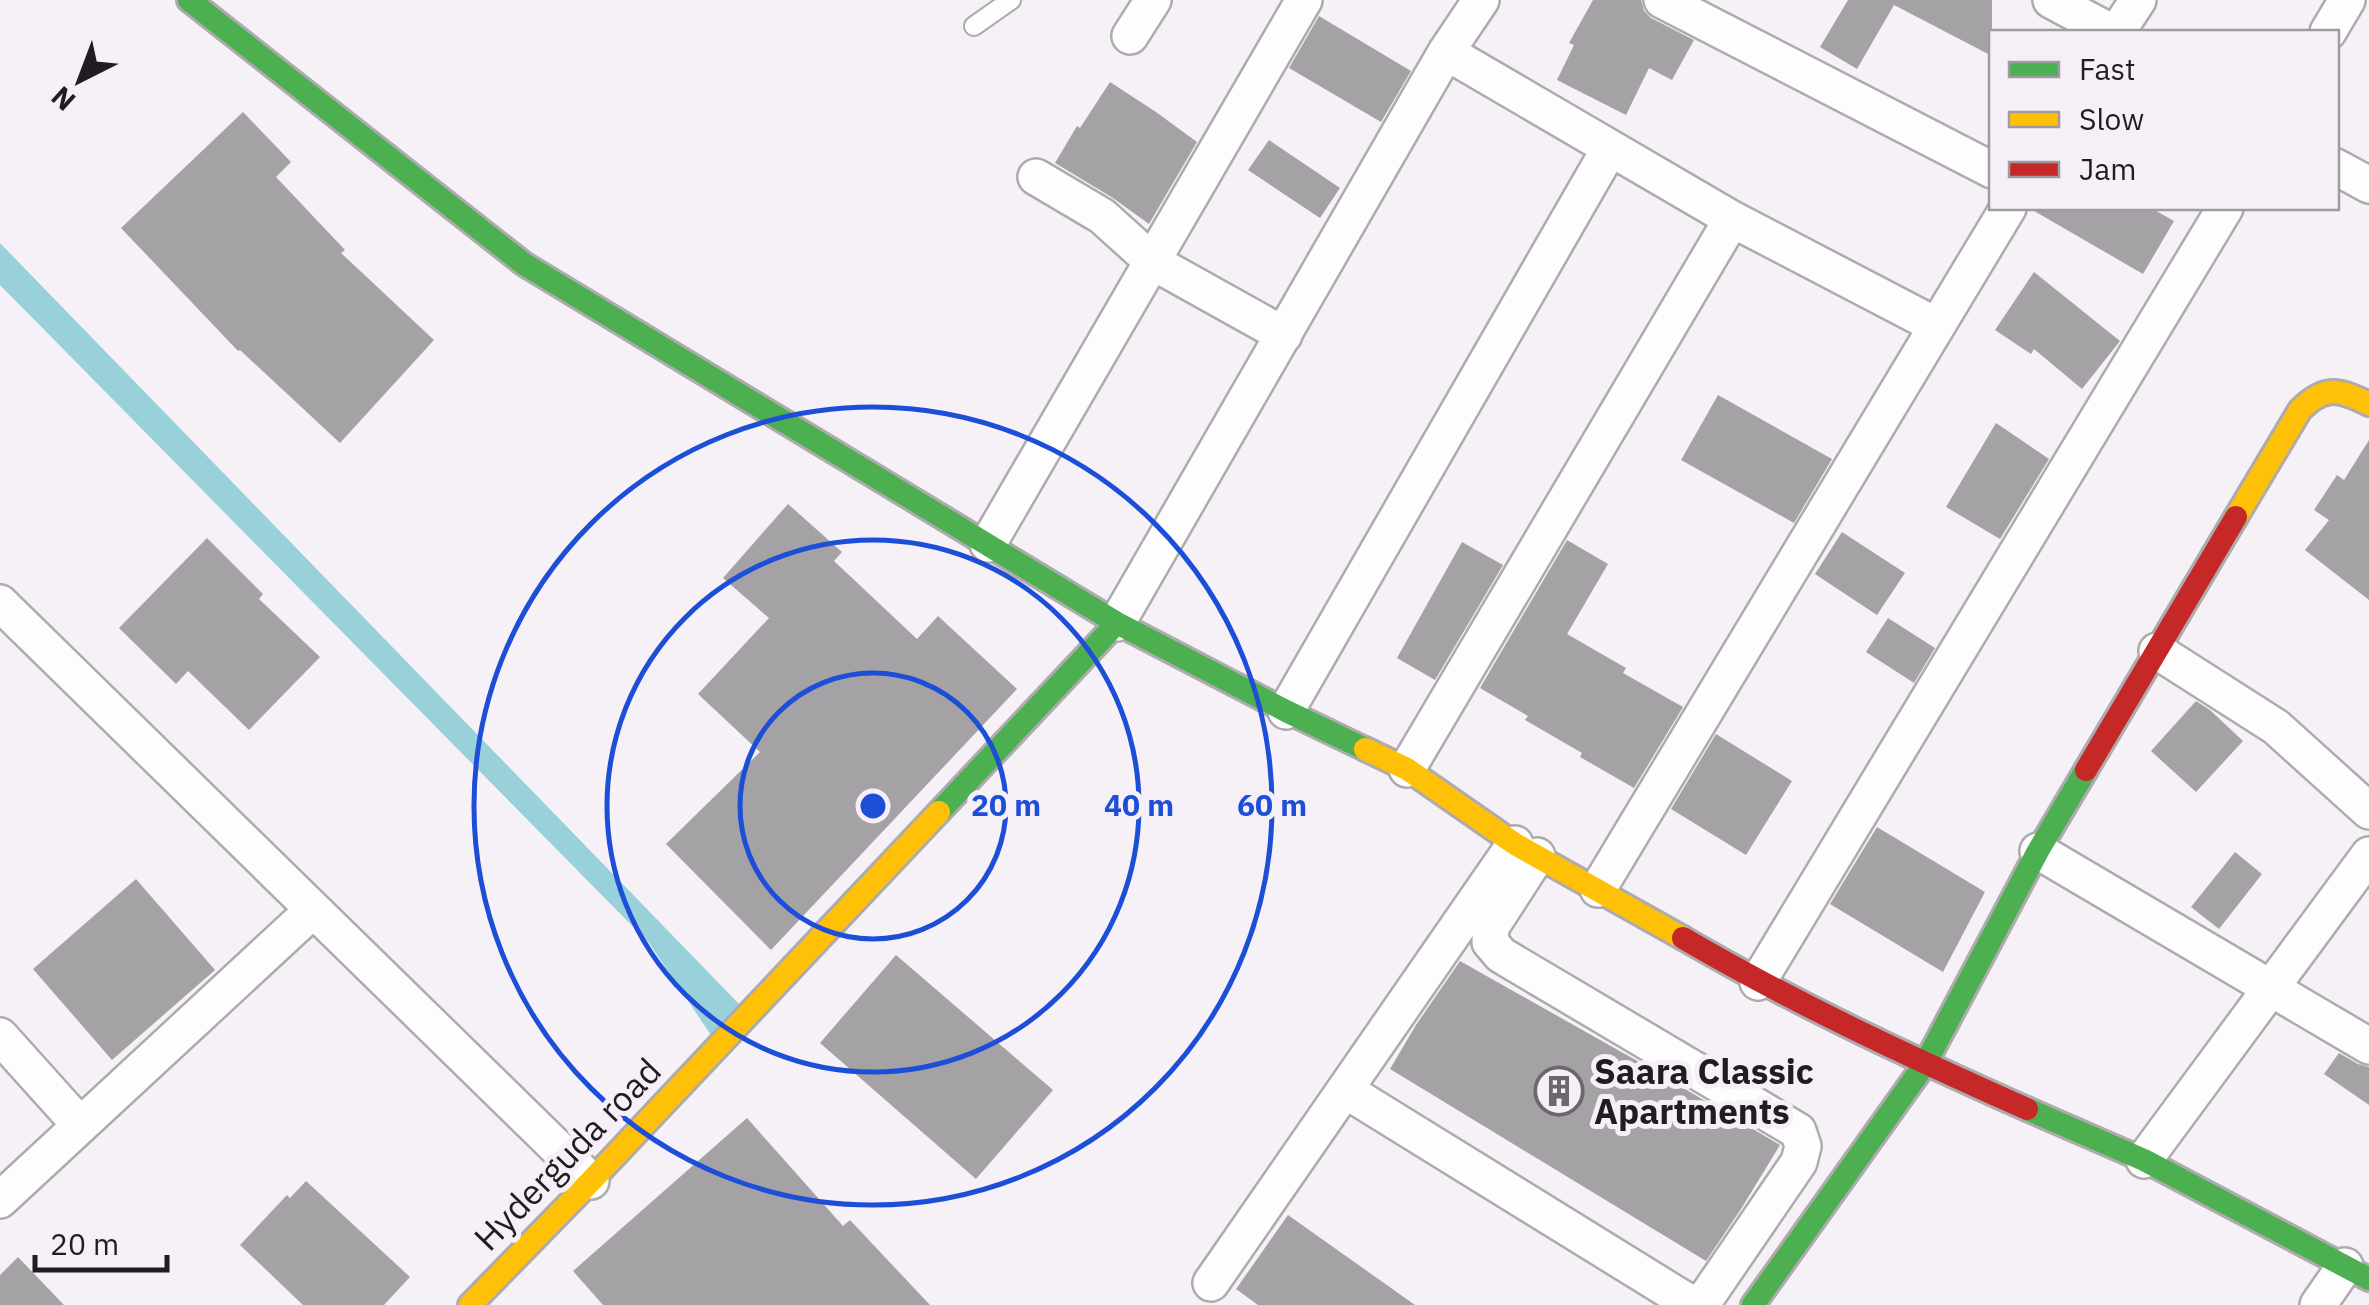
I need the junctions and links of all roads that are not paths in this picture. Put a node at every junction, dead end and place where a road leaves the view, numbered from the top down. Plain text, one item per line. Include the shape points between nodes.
1 (188, 0) edge
2 (226, 0) edge
3 (1012, 0) edge
4 (1153, 0) edge
5 (1304, 0) edge
6 (1481, 0) edge
7 (1662, 0) edge
8 (2051, 0) edge
9 (2138, 0) edge
10 (2347, 0) edge
11 (212, 20) junction
12 (974, 26) dead end
13 (2110, 30) edge
14 (2116, 30) edge
15 (2329, 30) edge
16 (1130, 36) dead end
17 (1446, 52) junction
18 (1610, 148) junction
19 (1989, 168) edge
20 (2339, 170) edge
21 (1036, 177) dead end
22 (2369, 185) edge
23 (2007, 210) edge
24 (2223, 210) edge
25 (1732, 219) junction
26 (1152, 262) junction
27 (1937, 326) junction
28 (1284, 335) junction
29 (2369, 404) edge
30 (988, 544) junction
31 (0, 603) edge
32 (1117, 623) junction
33 (2157, 651) junction
34 (1286, 711) junction
35 (1407, 770) junction
36 (2369, 811) edge
37 (1526, 850) junction
38 (2038, 851) junction
39 (2369, 854) edge
40 (1598, 888) junction
41 (313, 910) junction
42 (1758, 982) junction
43 (2271, 988) junction
44 (0, 1036) edge
45 (2369, 1046) edge
46 (1926, 1064) junction
47 (1344, 1090) junction
48 (80, 1125) junction
49 (2144, 1160) junction
50 (591, 1181) junction
51 (0, 1200) edge
52 (2357, 1272) edge
53 (1211, 1283) dead end
54 (470, 1305) edge
55 (1753, 1305) edge
56 (2318, 1305) edge

1 - 11 main road
2 - 11 lane
3 - 12 lane
4 - 16 street
5 - 26 street
6 - 17 street
7 - 19 street
8 - 13 street
9 - 14 street
10 - 15 street
11 - 30 main road via 524,264
17 - 18 street
17 - 28 street
18 - 25 street
18 - 34 street
20 - 22 street
21 - 26 street via 1102,216
23 - 27 street
24 - 42 street
25 - 27 street
25 - 35 street
26 - 28 street
26 - 30 street
27 - 40 street
28 - 32 street
29 - 33 main road via 2342,391 2314,395 2300,410
30 - 32 main road
31 - 41 street
32 - 34 main road
32 - 50 main road, Hyderguda road
33 - 36 street via 2276,727
33 - 38 main road
34 - 35 main road
35 - 37 main road
37 - 40 main road
37 - 47 street
37 - 47 street via 1491,927 1490,942 1501,955 1798,1132 1804,1146 1708,1295 1688,1302
38 - 43 street
38 - 46 main road
39 - 43 street
40 - 42 main road
41 - 48 street
41 - 50 street
42 - 46 main road
43 - 45 street
43 - 49 street
44 - 48 street
46 - 49 main road
46 - 55 main road
47 - 53 street
48 - 51 street
49 - 52 main road
50 - 54 main road, Hyderguda road
52 - 56 street

